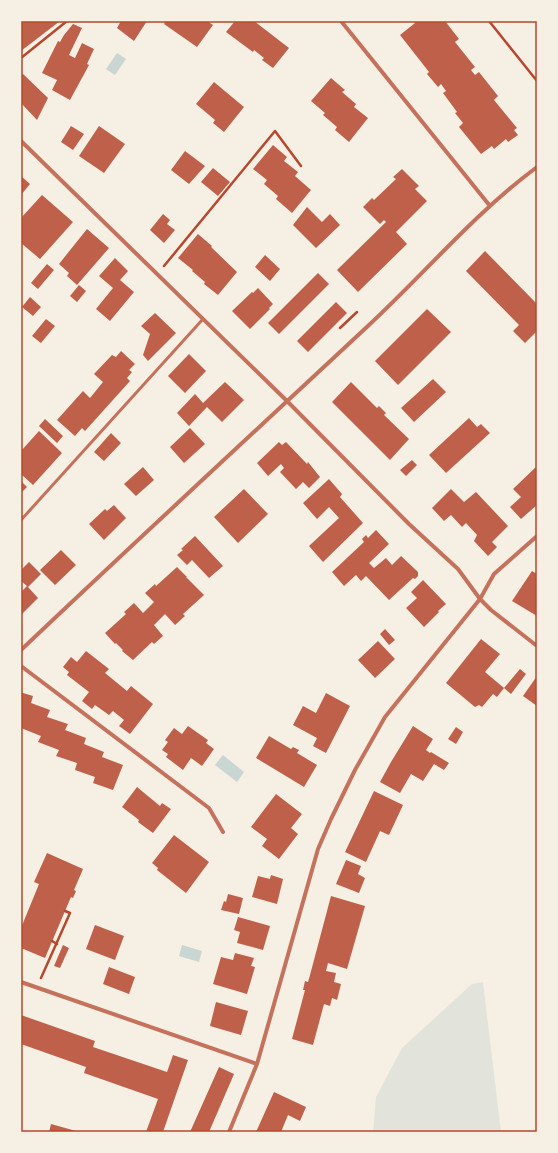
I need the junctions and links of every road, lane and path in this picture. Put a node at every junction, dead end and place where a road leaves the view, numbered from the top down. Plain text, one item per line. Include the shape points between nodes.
1 (67, 21) edge
2 (342, 21) edge
3 (490, 21) edge
4 (21, 58) edge
5 (537, 81) edge
6 (21, 141) edge
7 (301, 166) dead end
8 (537, 167) edge
9 (490, 206) junction
10 (157, 274) junction
11 (357, 312) dead end
12 (203, 319) junction
13 (340, 328) dead end
14 (287, 401) junction
15 (21, 520) edge
16 (537, 536) edge
17 (480, 599) junction
18 (537, 646) edge
19 (21, 650) edge
20 (21, 666) edge
21 (223, 832) dead end
22 (65, 910) dead end
23 (52, 941) dead end
24 (57, 944) junction
25 (21, 982) edge
26 (37, 987) junction
27 (257, 1064) junction
28 (229, 1132) edge

1 - 4 path
2 - 9 street
3 - 5 path
6 - 10 street
7 - 10 path via 275,131
8 - 9 street
9 - 14 street
10 - 12 street
11 - 13 path
12 - 14 street
12 - 15 lane
14 - 17 street via 458,570
14 - 19 street
16 - 17 street via 494,574
17 - 18 street
17 - 27 street via 385,717 331,819 309,878
20 - 21 street via 209,808
22 - 24 path via 70,913
23 - 24 path
24 - 26 path
25 - 26 street
26 - 27 street
27 - 28 street

